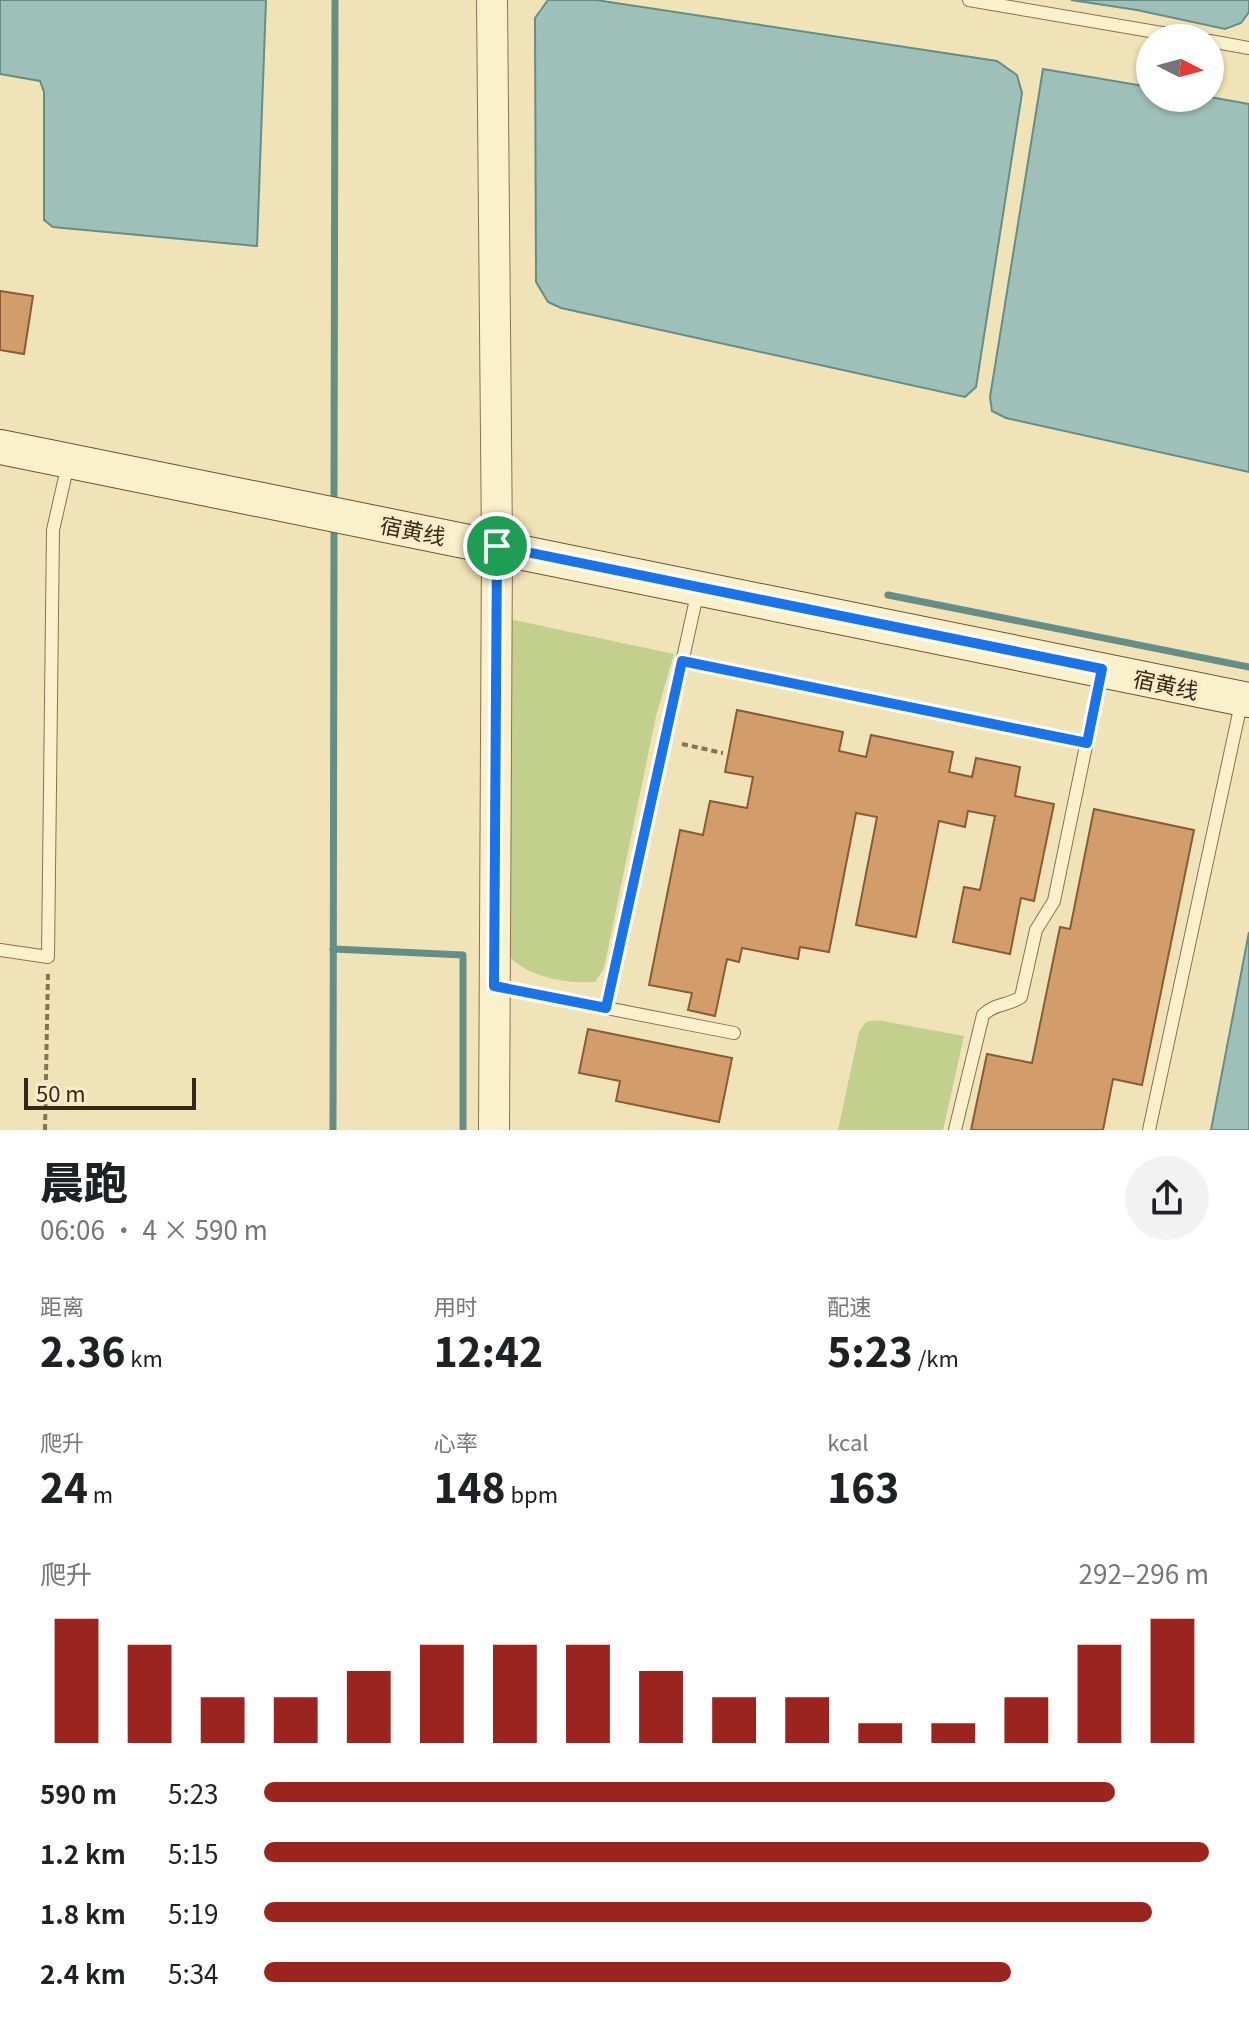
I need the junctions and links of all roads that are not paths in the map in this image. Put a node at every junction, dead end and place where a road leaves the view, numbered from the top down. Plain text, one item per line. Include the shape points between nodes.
1 (492, 0) edge
2 (969, 0) edge
3 (1136, 29) edge
4 (1224, 44) edge
5 (1249, 48) edge
6 (0, 447) edge
7 (69, 461) junction
8 (497, 546) junction
9 (699, 587) junction
10 (682, 661) junction
11 (1102, 669) junction
12 (1246, 699) edge
13 (1087, 743) junction
14 (0, 950) edge
15 (494, 986) junction
16 (606, 1008) junction
17 (734, 1033) dead end
18 (494, 1130) edge
19 (955, 1130) edge
20 (1149, 1130) edge

1 - 8 street
2 - 3 lane
4 - 5 lane
6 - 7 main road, 宿黄线
7 - 8 main road, 宿黄线
7 - 14 lane via 53,530 48,957
8 - 9 main road, 宿黄线
8 - 15 street
9 - 10 lane
9 - 11 main road, 宿黄线
10 - 13 lane
10 - 16 lane
11 - 12 main road, 宿黄线
11 - 13 lane
12 - 20 lane
13 - 19 lane via 1054,901 1036,930 1021,997 990,1007 983,1015
15 - 16 lane
15 - 18 street
16 - 17 lane

